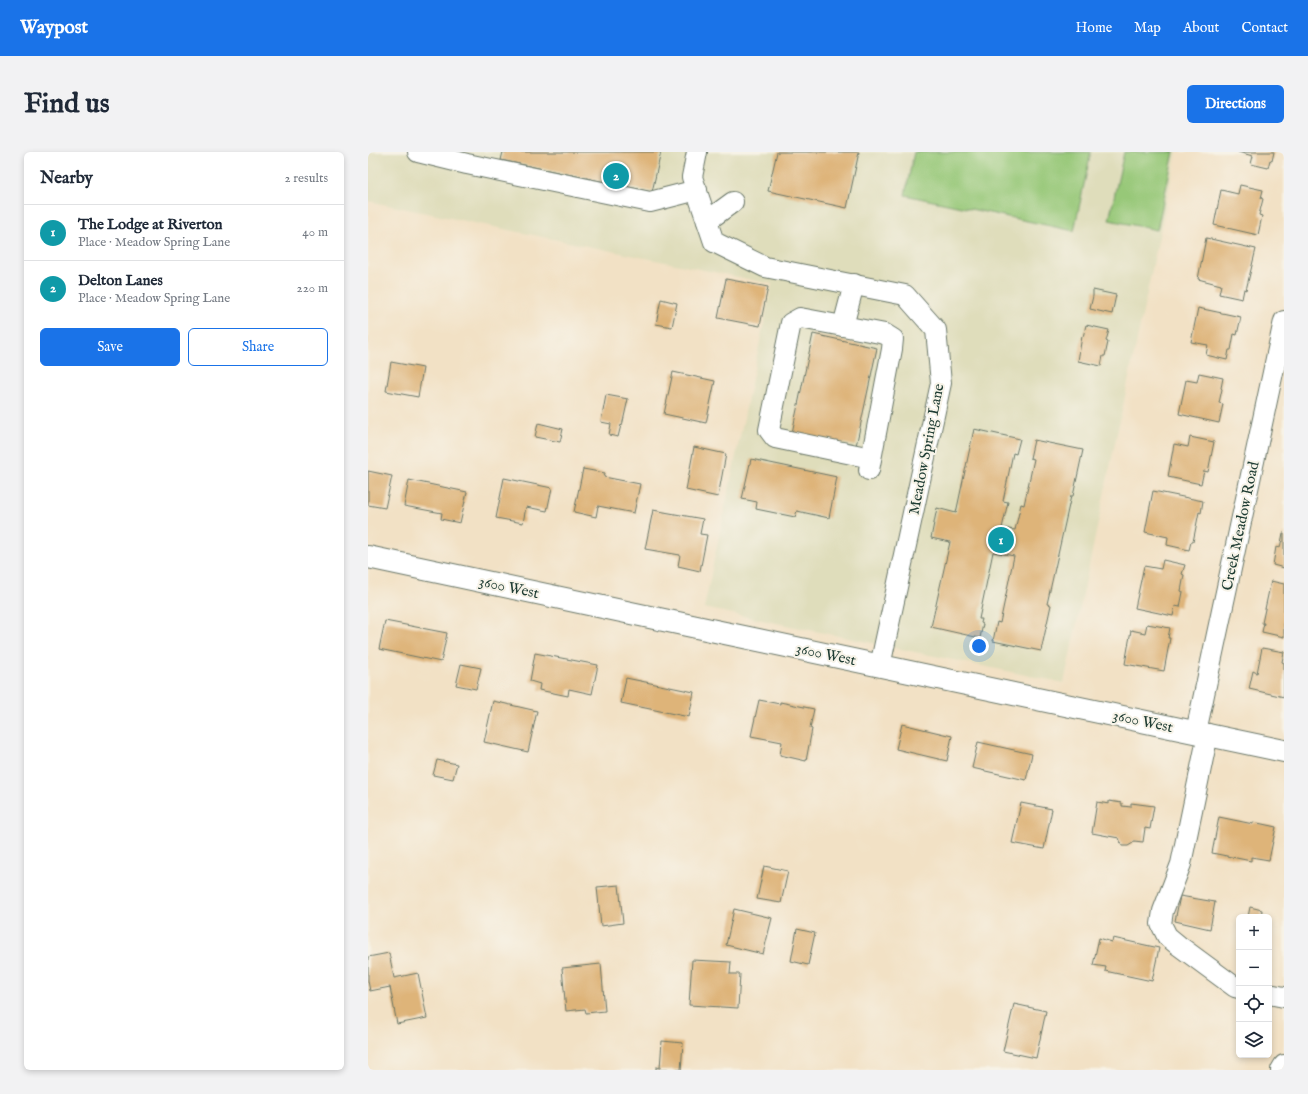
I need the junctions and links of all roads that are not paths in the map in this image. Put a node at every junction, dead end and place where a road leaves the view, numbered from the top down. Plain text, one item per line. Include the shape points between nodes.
1 (418, 152) edge
2 (697, 152) edge
3 (697, 190) junction
4 (733, 202) dead end
5 (707, 221) junction
6 (854, 284) junction
7 (1284, 320) edge
8 (843, 326) junction
9 (368, 557) edge
10 (880, 666) junction
11 (1202, 733) junction
12 (1284, 751) edge
13 (1236, 987) edge
14 (1272, 995) edge
15 (1284, 997) edge
16 (1284, 1065) edge
17 (1281, 1070) edge

1 - 3 street via 650,202
2 - 3 street, Meadow Spring Lane via 692,177
3 - 5 street, Meadow Spring Lane
4 - 5 street
5 - 6 street, Meadow Spring Lane via 714,242 765,267
6 - 8 street
6 - 10 street, Meadow Spring Lane via 905,295 936,330 941,383
7 - 11 street, Creek Meadow Road
8 - 8 street via 885,334 893,339 870,464 775,438 769,430 791,323 800,318
9 - 10 main road, 3600 West
10 - 11 main road, 3600 West
11 - 12 main road, 3600 West
11 - 13 street, Creek Meadow Road via 1180,864 1162,911 1161,924 1167,936
14 - 15 street
16 - 17 street

